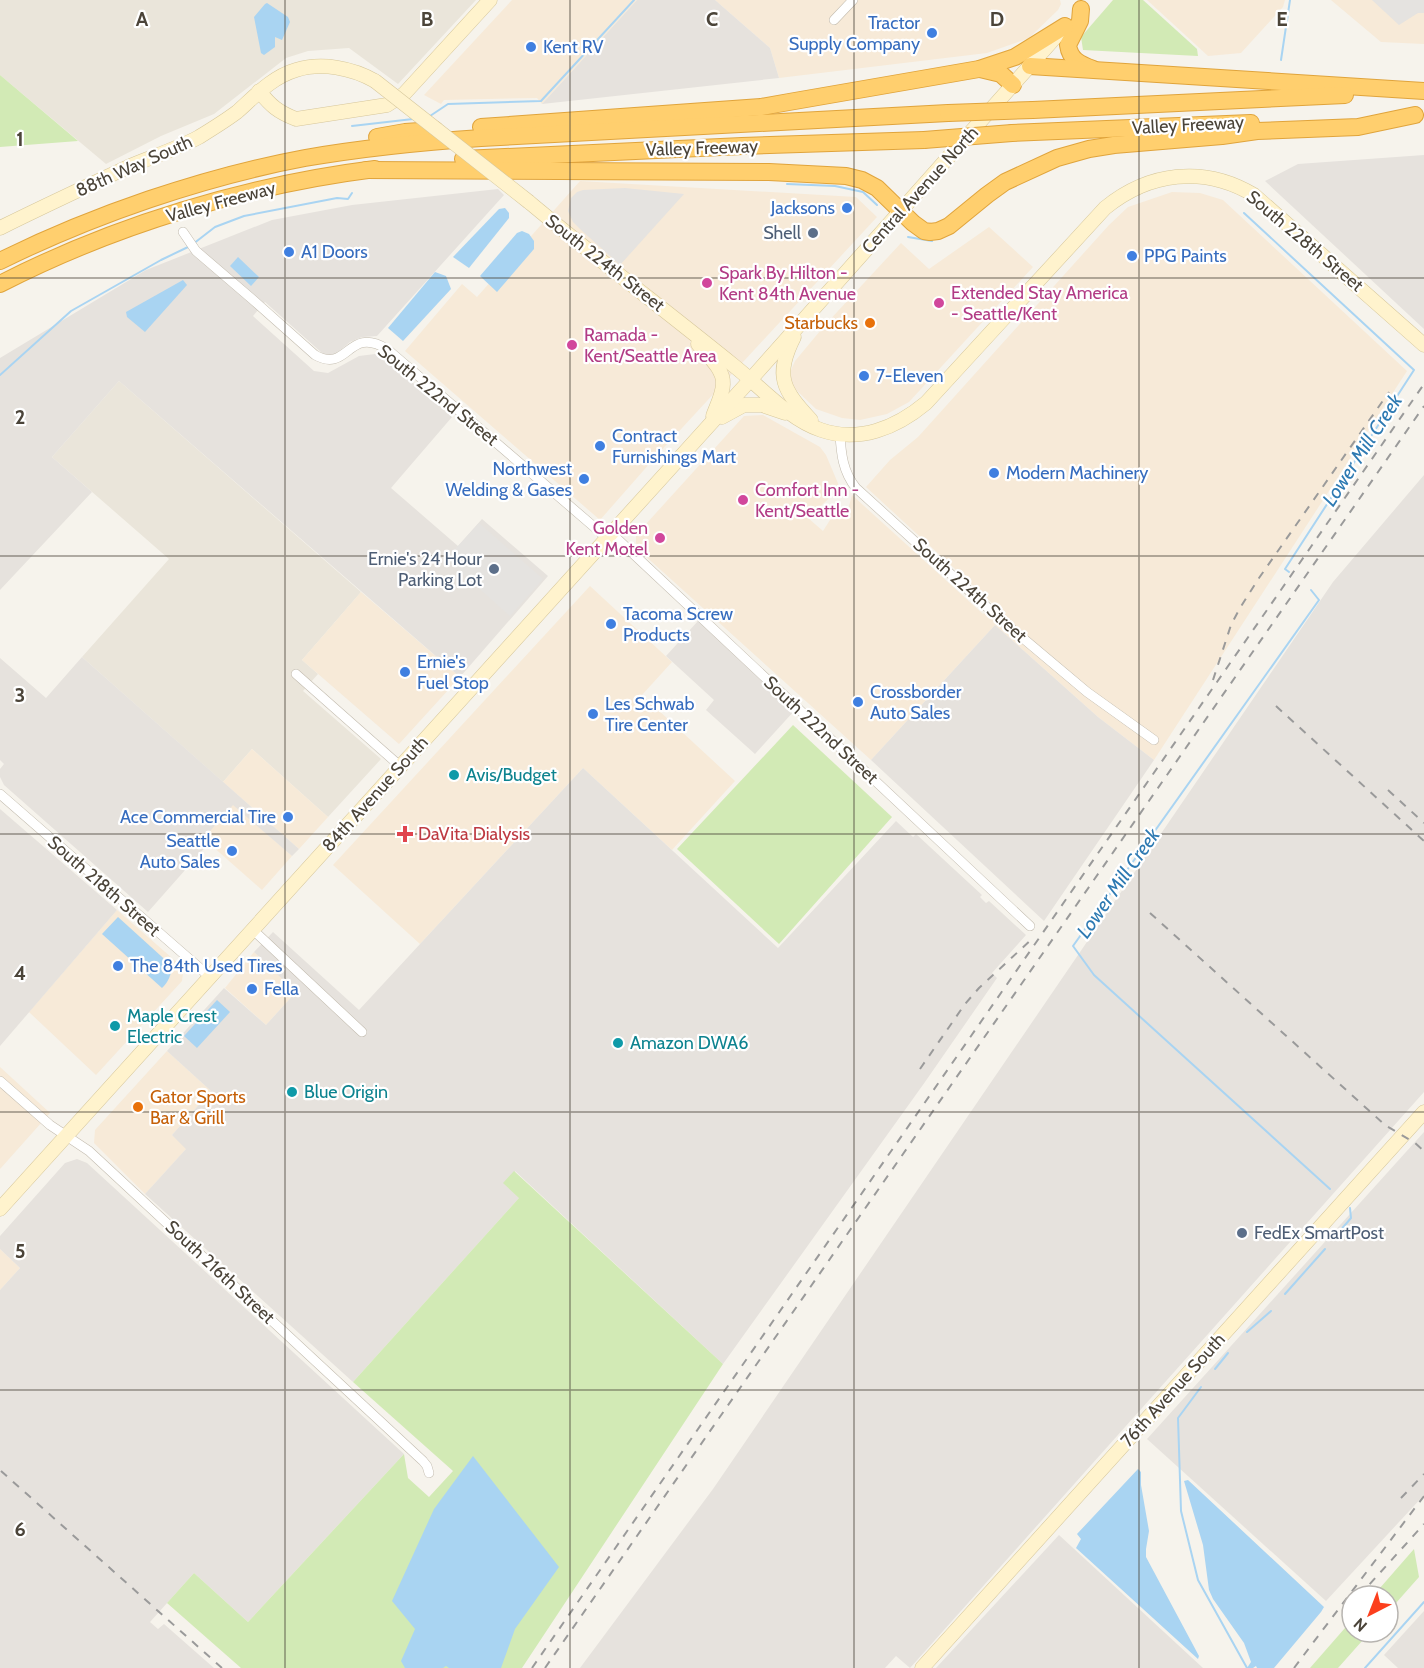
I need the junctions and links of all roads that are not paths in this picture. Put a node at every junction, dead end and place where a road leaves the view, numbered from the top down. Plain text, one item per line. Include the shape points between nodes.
1 (490, 0) edge
2 (853, 0) edge
3 (1085, 4) edge
4 (834, 20) dead end
5 (1065, 26) junction
6 (1030, 66) junction
7 (979, 69) junction
8 (1099, 71) junction
9 (1013, 85) junction
10 (259, 91) junction
11 (1424, 91) edge
12 (1420, 115) edge
13 (269, 166) junction
14 (366, 170) junction
15 (901, 210) junction
16 (0, 228) edge
17 (183, 232) dead end
18 (0, 261) edge
19 (0, 284) edge
20 (678, 321) junction
21 (802, 322) junction
22 (1424, 345) edge
23 (751, 379) junction
24 (800, 420) junction
25 (710, 424) junction
26 (819, 429) junction
27 (840, 434) junction
28 (609, 536) junction
29 (296, 674) dead end
30 (1154, 740) dead end
31 (400, 766) junction
32 (0, 794) edge
33 (1030, 926) dead end
34 (252, 929) junction
35 (210, 977) junction
36 (363, 1032) dead end
37 (0, 1081) edge
38 (1424, 1112) edge
39 (66, 1135) junction
40 (0, 1209) edge
41 (429, 1473) dead end
42 (922, 1668) edge

1 - 10 main road via 404,94 387,105 296,119 273,108
2 - 4 street
3 - 5 main road, Central Avenue North
3 - 8 highway via 1068,45 1075,61
5 - 6 main road, Central Avenue North
5 - 7 highway via 1015,57
6 - 8 highway
6 - 9 main road, Central Avenue North
7 - 9 highway via 1001,74
7 - 13 highway via 761,107 405,132 316,147
8 - 11 highway
9 - 15 main road, Central Avenue North
10 - 16 main road, 88th Way South via 197,138
10 - 20 main road, South 224th Street, bridge via 296,70 315,68 339,68 375,81
11 - 13 highway, Valley Freeway, bridge via 420,142
12 - 14 highway, Valley Freeway, bridge via 506,156
12 - 15 highway via 1358,127 1257,131 1089,149 1057,158 1005,182 938,231 924,231
13 - 18 highway, Valley Freeway via 119,210
14 - 15 highway via 834,174 869,183
14 - 19 highway, Valley Freeway via 309,179 178,212 107,237
15 - 21 main road, Central Avenue North
17 - 28 street, South 222nd Street via 196,251 323,360 334,360 368,341 387,349
20 - 23 main road, South 224th Street
20 - 25 main road via 722,376 723,385
21 - 23 main road, Central Avenue North
21 - 26 main road via 788,349 783,378 792,399
22 - 27 main road, South 228th Street via 1254,195 1234,184 1209,178 1168,177 1137,186 1105,208 918,410 880,431
23 - 24 main road, South 224th Street
23 - 25 main road, 84th Avenue South
24 - 25 main road via 774,408 744,405
24 - 26 main road, South 224th Street
25 - 28 main road, 84th Avenue South
26 - 27 main road, South 224th Street
27 - 30 street, South 224th Street via 843,462 856,488 999,618 1087,692
28 - 31 main road, 84th Avenue South
28 - 33 street, South 222nd Street
29 - 31 street
31 - 34 main road, 84th Avenue South
32 - 35 street, South 218th Street
34 - 35 main road, 84th Avenue South
34 - 36 street
35 - 39 main road, 84th Avenue South
37 - 39 street, South 216th Street
38 - 42 main road, 76th Avenue South
39 - 40 main road, 84th Avenue South
39 - 41 street, South 216th Street via 89,1151 423,1461

